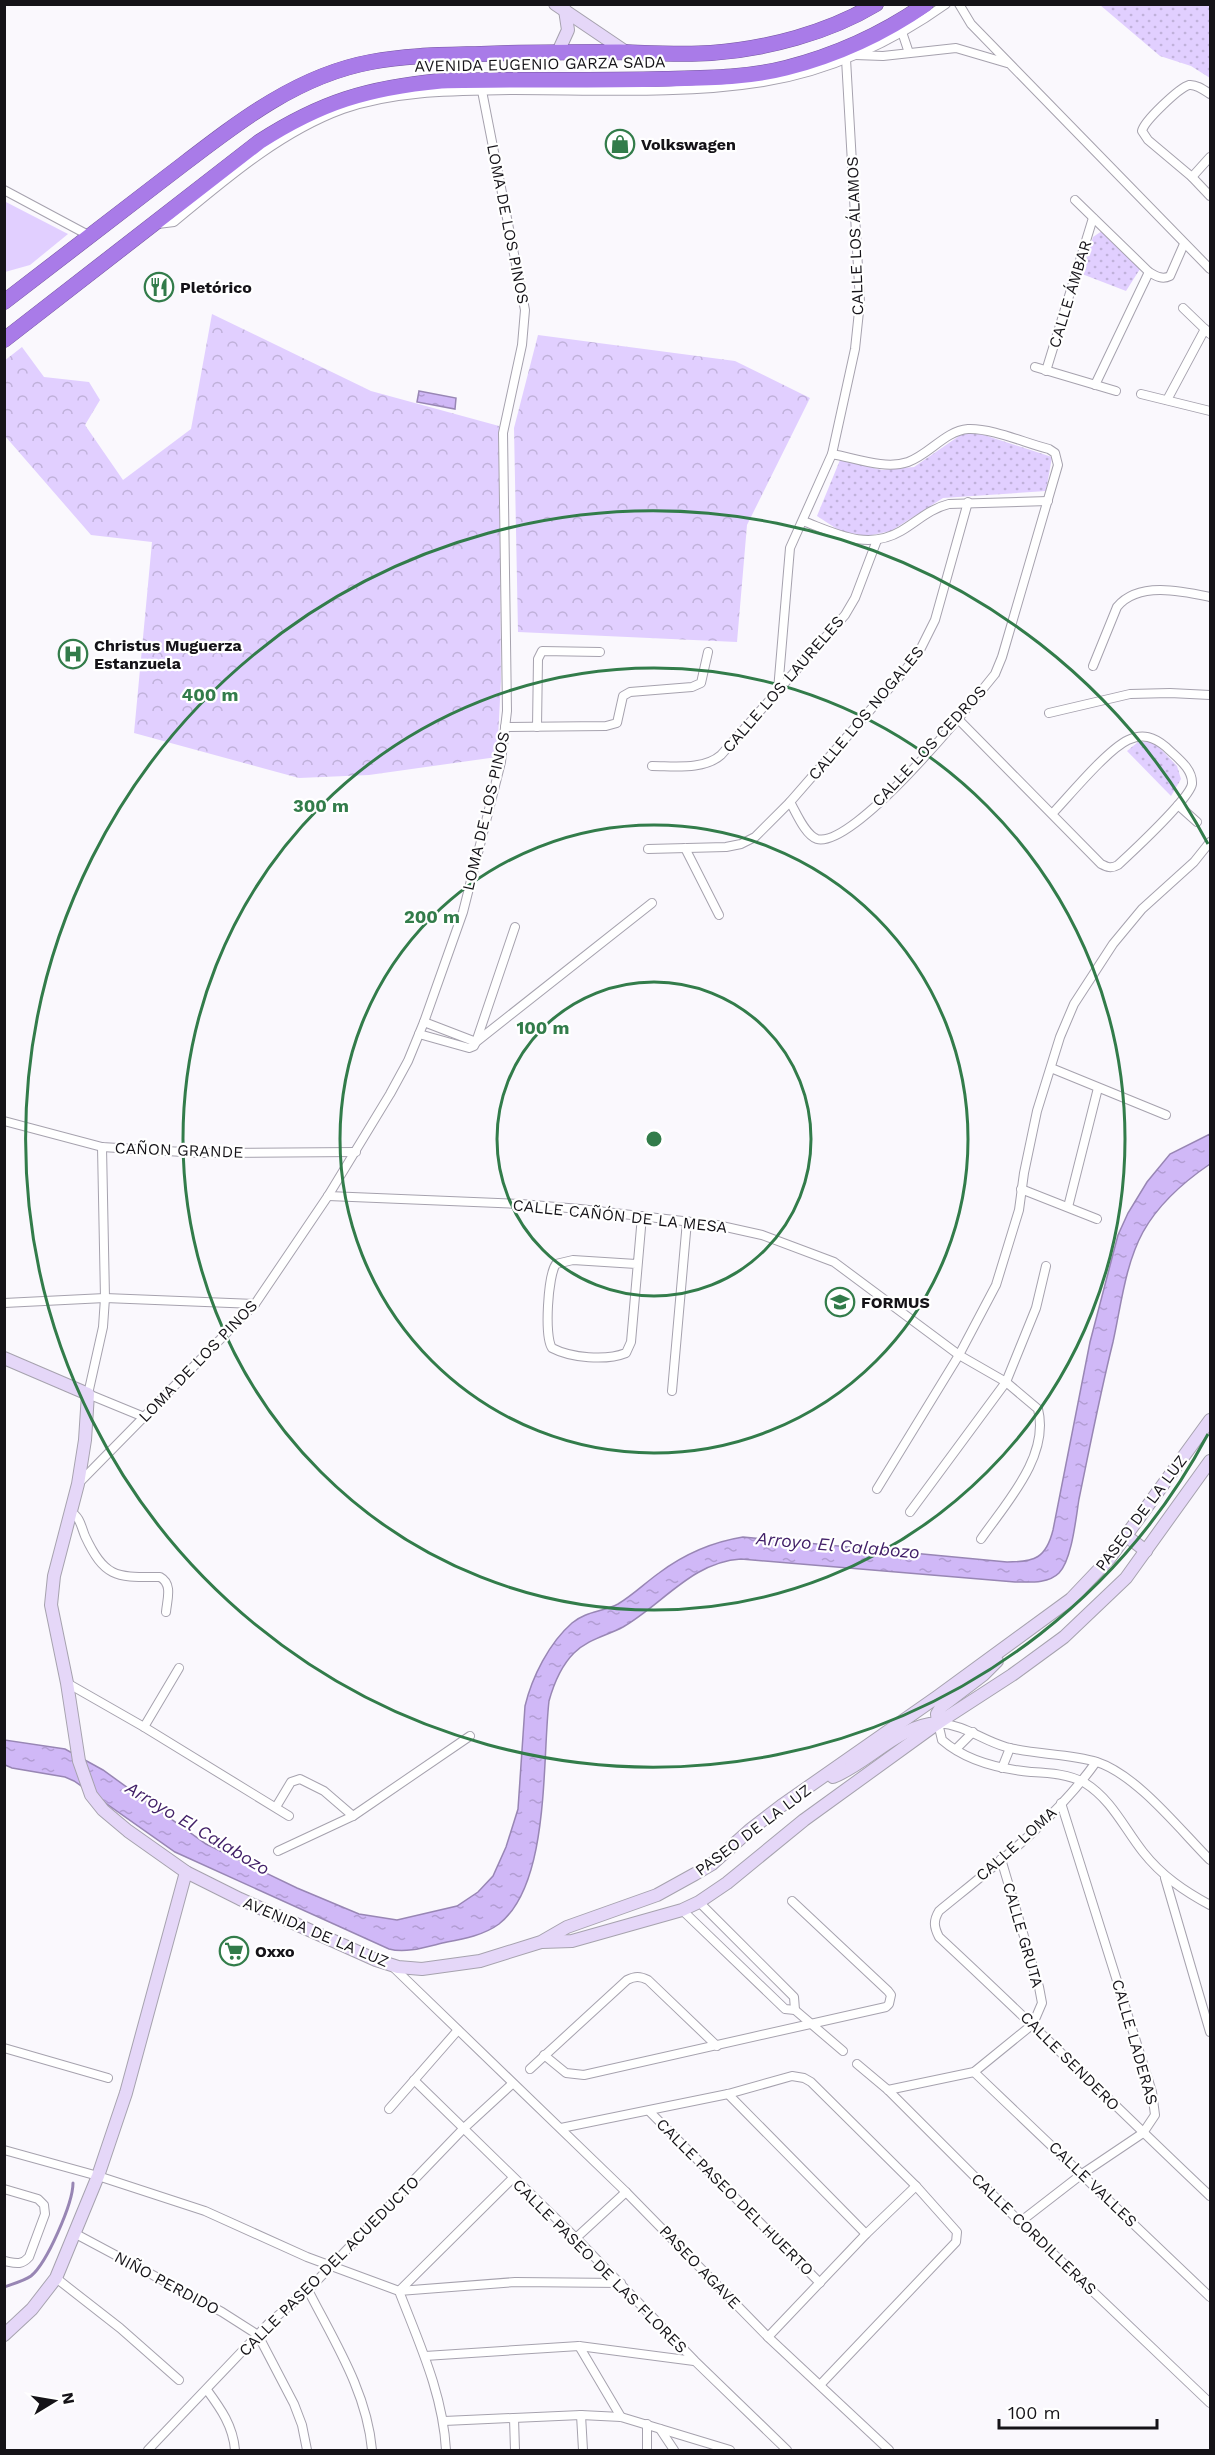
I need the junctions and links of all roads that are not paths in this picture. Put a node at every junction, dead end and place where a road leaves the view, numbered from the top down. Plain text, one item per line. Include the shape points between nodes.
1 (876, 4) edge
2 (926, 4) edge
3 (946, 4) edge
4 (960, 4) edge
5 (560, 7) edge
6 (902, 32) junction
7 (558, 52) junction
8 (626, 52) junction
9 (909, 53) junction
10 (849, 57) junction
11 (1007, 63) junction
12 (482, 91) junction
13 (1210, 94) edge
14 (1210, 157) edge
15 (1192, 177) junction
16 (4, 190) edge
17 (1210, 196) edge
18 (1075, 200) dead end
19 (1093, 218) junction
20 (154, 224) junction
21 (90, 236) junction
22 (1184, 244) junction
23 (1210, 269) edge
24 (1149, 272) junction
25 (4, 302) edge
26 (1184, 308) dead end
27 (1208, 331) edge
28 (4, 340) edge
29 (1035, 367) dead end
30 (1046, 370) junction
31 (1095, 385) junction
32 (1116, 391) dead end
33 (1141, 394) dead end
34 (1167, 400) junction
35 (1210, 411) edge
36 (832, 454) junction
37 (1048, 501) junction
38 (968, 502) junction
39 (803, 521) junction
40 (877, 540) junction
41 (1210, 597) edge
42 (600, 652) dead end
43 (708, 652) dead end
44 (1093, 666) dead end
45 (778, 690) junction
46 (1210, 695) edge
47 (1049, 713) dead end
48 (958, 719) junction
49 (506, 727) junction
50 (537, 727) junction
51 (652, 766) dead end
52 (790, 802) junction
53 (1178, 805) junction
54 (1052, 814) junction
55 (1197, 822) dead end
56 (1210, 842) edge
57 (685, 848) junction
58 (648, 849) dead end
59 (652, 903) dead end
60 (719, 915) dead end
61 (515, 927) dead end
62 (424, 1022) junction
63 (419, 1034) junction
64 (476, 1042) junction
65 (1051, 1068) junction
66 (1098, 1088) junction
67 (1166, 1115) dead end
68 (4, 1121) edge
69 (102, 1147) junction
70 (356, 1152) junction
71 (1021, 1189) junction
72 (328, 1196) junction
73 (1068, 1207) junction
74 (642, 1216) junction
75 (1097, 1219) dead end
76 (687, 1221) junction
77 (636, 1264) junction
78 (1046, 1266) dead end
79 (105, 1298) junction
80 (4, 1303) edge
81 (255, 1304) junction
82 (959, 1355) junction
83 (4, 1358) edge
84 (1006, 1382) junction
85 (672, 1391) dead end
86 (88, 1394) junction
87 (144, 1417) junction
88 (1209, 1426) edge
89 (1210, 1461) edge
90 (78, 1484) junction
91 (877, 1489) dead end
92 (71, 1512) junction
93 (910, 1512) dead end
94 (1125, 1535) junction
95 (981, 1539) dead end
96 (1146, 1551) junction
97 (166, 1612) dead end
98 (1005, 1648) junction
99 (179, 1668) dead end
100 (67, 1683) junction
101 (938, 1723) junction
102 (144, 1727) junction
103 (973, 1732) junction
104 (470, 1736) dead end
105 (1010, 1748) junction
106 (956, 1749) junction
107 (1096, 1762) junction
108 (1002, 1768) junction
109 (1082, 1781) junction
110 (812, 1785) junction
111 (1061, 1803) junction
112 (276, 1807) junction
113 (289, 1816) dead end
114 (352, 1816) junction
115 (278, 1851) dead end
116 (1001, 1859) junction
117 (1210, 1860) edge
118 (186, 1872) junction
119 (1165, 1878) junction
120 (792, 1900) dead end
121 (699, 1902) junction
122 (1210, 1905) edge
123 (682, 1911) junction
124 (719, 1923) junction
125 (934, 1923) joint
126 (706, 1933) junction
127 (541, 1942) junction
128 (391, 1964) junction
129 (795, 2010) junction
130 (812, 2023) junction
131 (1033, 2024) junction
132 (458, 2030) junction
133 (1210, 2032) edge
134 (717, 2046) junction
135 (4, 2048) edge
136 (843, 2051) dead end
137 (544, 2055) junction
138 (857, 2064) dead end
139 (530, 2068) dead end
140 (974, 2072) junction
141 (108, 2078) dead end
142 (414, 2080) junction
143 (512, 2084) junction
144 (888, 2090) junction
145 (728, 2094) junction
146 (389, 2109) dead end
147 (649, 2110) junction
148 (561, 2128) junction
149 (463, 2129) junction
150 (1143, 2133) junction
151 (4, 2150) edge
152 (1082, 2174) junction
153 (98, 2176) junction
154 (513, 2178) junction
155 (916, 2186) junction
156 (4, 2189) edge
157 (626, 2192) junction
158 (1210, 2196) edge
159 (1020, 2222) junction
160 (74, 2233) junction
161 (866, 2234) junction
162 (576, 2238) junction
163 (4, 2261) edge
164 (333, 2265) junction
165 (56, 2278) junction
166 (621, 2283) junction
167 (820, 2283) junction
168 (308, 2290) junction
169 (399, 2291) junction
170 (1210, 2297) edge
171 (4, 2335) edge
172 (258, 2335) junction
173 (768, 2337) junction
174 (579, 2346) junction
175 (425, 2356) junction
176 (695, 2361) junction
177 (179, 2380) dead end
178 (820, 2385) junction
179 (207, 2390) junction
180 (1210, 2403) edge
181 (581, 2415) junction
182 (621, 2417) junction
183 (514, 2418) junction
184 (444, 2421) junction
185 (647, 2424) junction
186 (660, 2429) junction
187 (148, 2451) edge
188 (235, 2451) edge
189 (307, 2451) edge
190 (372, 2451) edge
191 (446, 2451) edge
192 (515, 2451) edge
193 (583, 2451) edge
194 (647, 2451) edge
195 (674, 2451) edge
196 (730, 2451) edge
197 (787, 2451) edge
198 (889, 2451) edge

1 - 8 highway, AVENIDA EUGENIO GARZA SADA via 839,23 736,51
2 - 20 highway, AVENIDA EUGENIO GARZA SADA via 844,49 763,73 677,79 441,81 366,92 288,124
3 - 6 street
4 - 11 street via 971,24
5 - 7 street via 568,30
5 - 8 street
6 - 9 street
6 - 10 street
7 - 8 highway, AVENIDA EUGENIO GARZA SADA
7 - 21 highway, AVENIDA EUGENIO GARZA SADA via 406,57 370,62 306,82 225,133
9 - 10 street
9 - 11 street via 956,48
10 - 12 street via 738,86
10 - 36 street, CALLE LOS ÁLAMOS via 860,302 855,349
11 - 22 street
12 - 20 street via 394,97 343,110 270,148 174,222
12 - 49 street, LOMA DE LOS PINOS via 525,310 522,345 503,433
13 - 15 street via 1186,86 1142,128 1148,140
14 - 15 street
15 - 17 street
16 - 21 street
18 - 19 street
19 - 24 street
19 - 30 street, CALLE ÁMBAR
20 - 28 highway, AVENIDA EUGENIO GARZA SADA
21 - 25 highway, AVENIDA EUGENIO GARZA SADA
22 - 23 street
22 - 24 street via 1169,277
24 - 31 street
26 - 27 street
27 - 34 street
29 - 30 street
30 - 31 street
31 - 32 street
33 - 34 street
34 - 35 street
36 - 37 street, CALLE LOS CEDROS via 883,464 907,463 956,432 981,430 1055,453 1058,465
36 - 39 street, CALLE LOS ÁLAMOS
37 - 38 street
37 - 48 street, CALLE LOS CEDROS via 995,674
38 - 40 street via 937,507 901,531
38 - 52 street, CALLE LOS NOGALES via 935,620 919,652
39 - 40 street via 851,539
39 - 45 street, CALLE LOS ÁLAMOS via 790,548
40 - 45 street, CALLE LOS LAURELES via 845,615
41 - 44 street via 1169,590 1136,594 1123,600
42 - 50 street via 542,651 538,659
43 - 50 street via 701,683 630,692 623,696 617,723
45 - 51 street, CALLE LOS LAURELES via 715,760 700,765
46 - 47 street via 1130,694
48 - 52 street, CALLE LOS CEDROS via 875,808 832,836 810,835
48 - 54 street
49 - 50 street
49 - 62 street, LOMA DE LOS PINOS via 473,878
52 - 57 street, CALLE LOS NOGALES via 755,837 741,844
53 - 54 street via 1125,859 1110,868 1101,864
53 - 54 street via 1192,784 1187,767 1158,740 1140,736 1118,746
53 - 55 street
56 - 65 street via 1194,862 1142,909 1113,944 1074,1004
57 - 58 street, CALLE LOS NOGALES
57 - 60 street
59 - 64 street
61 - 64 street
62 - 63 street, LOMA DE LOS PINOS
62 - 64 street
63 - 64 street via 469,1047
63 - 70 street, LOMA DE LOS PINOS
65 - 66 street
65 - 71 street via 1037,1111
66 - 67 street
66 - 73 street
68 - 69 street, CAÑON GRANDE
69 - 70 street, CAÑON GRANDE via 198,1153
69 - 79 street
70 - 72 street, LOMA DE LOS PINOS
71 - 73 street
71 - 82 street via 1019,1210 996,1285
72 - 74 street, CALLE CAÑÓN DE LA MESA via 521,1204
72 - 81 street, LOMA DE LOS PINOS
73 - 75 street
74 - 76 street, CALLE CAÑÓN DE LA MESA
74 - 77 street
76 - 82 street, CALLE CAÑÓN DE LA MESA via 762,1235 834,1262
76 - 85 street
77 - 77 street via 573,1260 556,1263 551,1276 547,1335 552,1348 566,1354 610,1358 626,1353 631,1342
78 - 84 street via 1036,1308
79 - 80 street
79 - 81 street
79 - 86 street via 103,1328
81 - 87 street, LOMA DE LOS PINOS
82 - 84 street, CALLE CAÑÓN DE LA MESA
82 - 91 street
83 - 86 street
84 - 93 street
84 - 95 street, CALLE CAÑÓN DE LA MESA via 1038,1409 1040,1425 1029,1466
86 - 87 street
86 - 90 street, AVENIDA DE LA LUZ
87 - 90 street, LOMA DE LOS PINOS
88 - 94 street, PASEO DE LA LUZ
89 - 96 street, PASEO DE LA LUZ
90 - 92 street, AVENIDA DE LA LUZ
92 - 97 street via 77,1515 103,1566 111,1573 166,1580
92 - 100 street, AVENIDA DE LA LUZ via 54,1576 51,1605
94 - 96 street
94 - 98 street, PASEO DE LA LUZ via 1109,1559 1071,1599
96 - 101 street, PASEO DE LA LUZ via 1113,1592 1064,1637
98 - 101 street via 983,1675 938,1710
98 - 110 street, PASEO DE LA LUZ
99 - 102 street
100 - 102 street
100 - 118 street, AVENIDA DE LA LUZ via 79,1761 91,1795 114,1820
101 - 103 street
101 - 106 street via 942,1740
101 - 110 street via 912,1728 854,1767
101 - 121 street, PASEO DE LA LUZ
102 - 112 street
103 - 105 street
103 - 106 street
104 - 114 street
105 - 107 street
105 - 108 street
106 - 108 street
107 - 109 street, CALLE LOMA
107 - 117 street via 1134,1783
108 - 109 street
109 - 111 street, CALLE LOMA
109 - 119 street via 1108,1802
110 - 127 street, PASEO DE LA LUZ via 695,1875 657,1895 567,1927
111 - 116 street, CALLE LOMA
111 - 150 street, CALLE LADERAS via 1152,2092 1155,2115
112 - 113 street
112 - 114 street via 291,1782 300,1779 324,1791
114 - 115 street
116 - 125 street, CALLE LOMA via 939,1911
116 - 131 street, CALLE GRUTA via 1041,1996 1040,2011
118 - 128 street, AVENIDA DE LA LUZ
118 - 153 street via 126,2093
119 - 122 street
119 - 133 street
120 - 130 street via 891,1995 886,2007
121 - 123 street, PASEO DE LA LUZ
121 - 124 street
123 - 126 street
123 - 127 street, PASEO DE LA LUZ via 572,1941
124 - 126 street
124 - 129 street via 794,1996
125 - 131 street, CALLE SENDERO via 939,1937
126 - 129 street via 785,2009
127 - 128 street, AVENIDA DE LA LUZ via 444,1968
128 - 132 street, PASEO AGAVE
129 - 130 street
130 - 134 street
130 - 136 street
131 - 140 street
131 - 150 street, CALLE SENDERO
132 - 142 street
132 - 143 street, PASEO AGAVE
134 - 137 street via 578,2076 566,2073
134 - 137 street via 641,1976 627,1980
135 - 141 street
137 - 139 street
138 - 144 street, CALLE CORDILLERAS
140 - 144 street
140 - 152 street, CALLE VALLES
142 - 146 street
142 - 149 street, CALLE PASEO DE LAS FLORES
143 - 148 street, PASEO AGAVE
143 - 149 street, CALLE PASEO DEL ACUEDUCTO
144 - 159 street, CALLE CORDILLERAS
145 - 147 street
145 - 155 street via 797,2076 811,2082
145 - 161 street
147 - 148 street
147 - 167 street, CALLE PASEO DEL HUERTO
148 - 157 street, PASEO AGAVE
149 - 154 street, CALLE PASEO DE LAS FLORES
149 - 164 street, CALLE PASEO DEL ACUEDUCTO
150 - 152 street
150 - 158 street, CALLE SENDERO
151 - 153 street
152 - 159 street
152 - 170 street, CALLE VALLES
153 - 160 street
153 - 164 street via 205,2211
154 - 162 street, CALLE PASEO DE LAS FLORES
154 - 169 street
155 - 161 street
155 - 178 street via 958,2237 950,2250
156 - 163 street via 38,2199 45,2214 24,2263
157 - 162 street
157 - 173 street, PASEO AGAVE
159 - 180 street, CALLE CORDILLERAS
160 - 165 street
160 - 172 street, NIÑO PERDIDO
161 - 167 street
162 - 166 street, CALLE PASEO DE LAS FLORES
164 - 168 street, CALLE PASEO DEL ACUEDUCTO
164 - 169 street
165 - 171 street via 32,2309
165 - 177 street
166 - 169 street via 515,2282
166 - 176 street, CALLE PASEO DE LAS FLORES
167 - 173 street
168 - 172 street, CALLE PASEO DEL ACUEDUCTO
168 - 190 street via 358,2391
169 - 175 street
172 - 179 street, CALLE PASEO DEL ACUEDUCTO
172 - 189 street via 294,2404
173 - 178 street, PASEO AGAVE
174 - 175 street
174 - 176 street
174 - 182 street
175 - 184 street
176 - 197 street, CALLE PASEO DE LAS FLORES
178 - 198 street, PASEO AGAVE
179 - 187 street, CALLE PASEO DEL ACUEDUCTO
179 - 188 street via 230,2426
181 - 182 street
181 - 183 street
181 - 193 street
182 - 185 street
183 - 184 street
183 - 192 street
184 - 191 street
185 - 186 street
185 - 194 street
186 - 195 street
186 - 196 street

